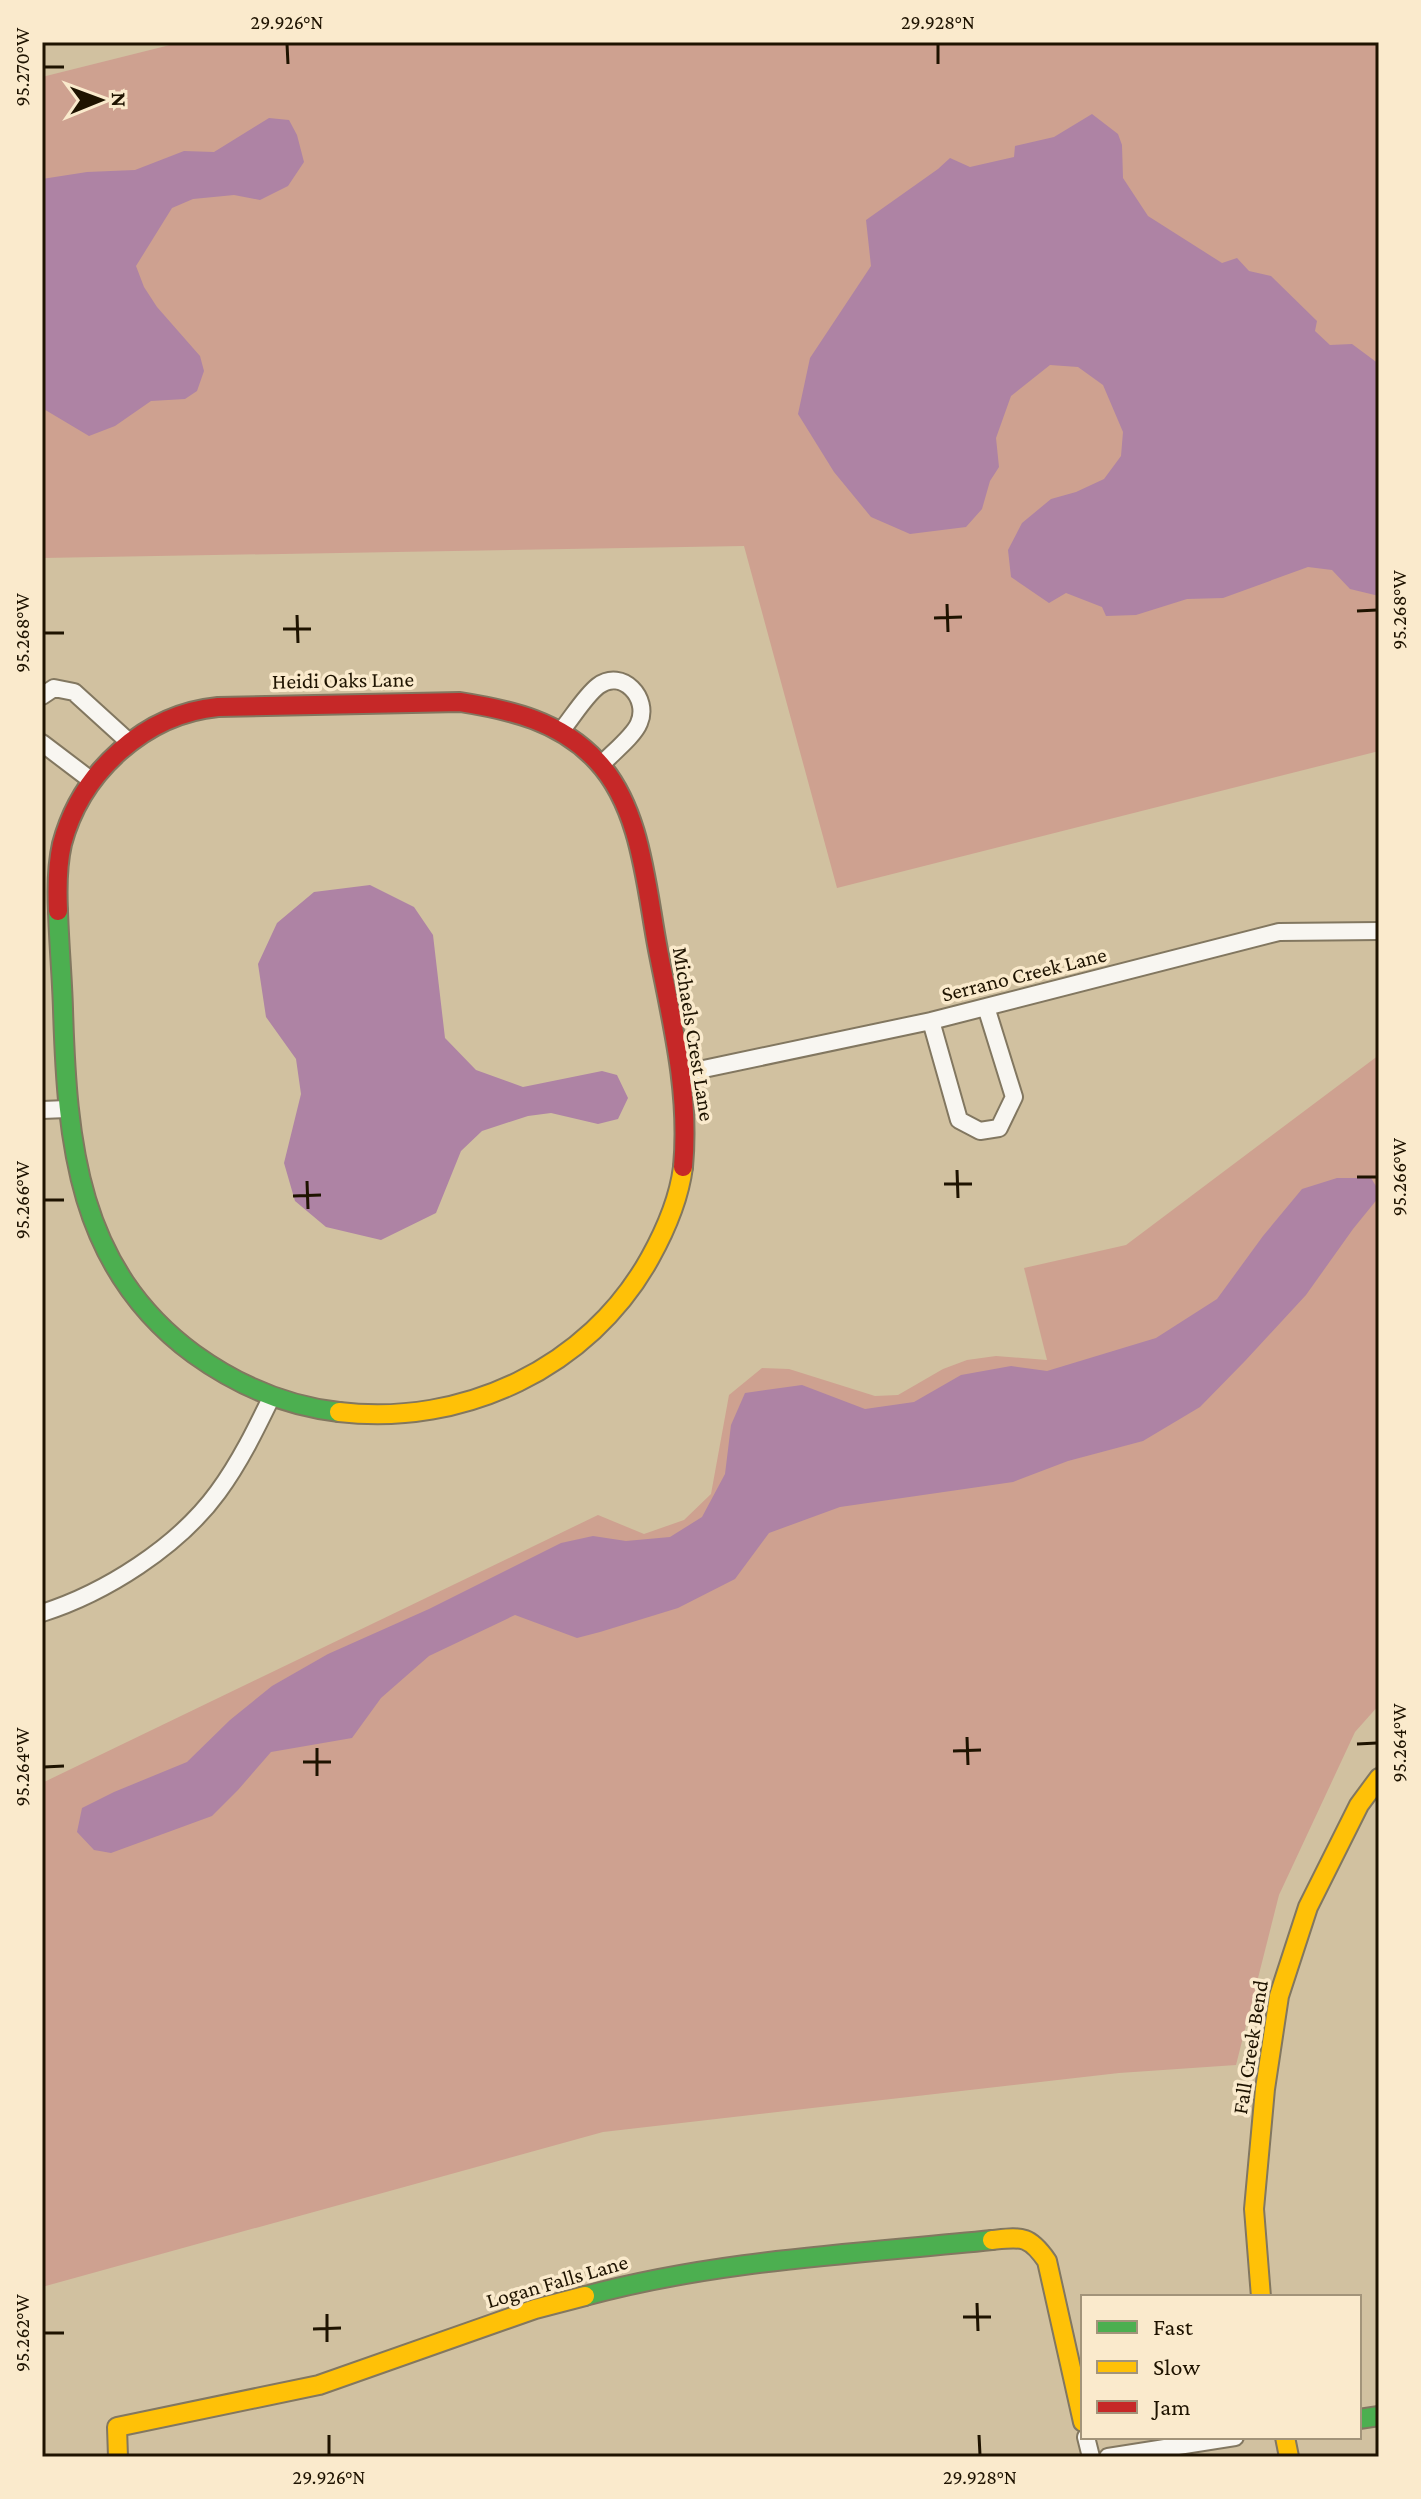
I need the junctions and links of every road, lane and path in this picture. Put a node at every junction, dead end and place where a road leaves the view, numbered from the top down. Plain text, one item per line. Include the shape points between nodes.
1 (42, 696) edge
2 (561, 731) junction
3 (129, 742) junction
4 (42, 743) edge
5 (601, 765) junction
6 (92, 781) junction
7 (1379, 931) edge
8 (986, 1007) junction
9 (931, 1021) junction
10 (680, 1074) junction
11 (67, 1109) junction
12 (42, 1110) edge
13 (272, 1396) junction
14 (42, 1613) edge
15 (1379, 1778) edge
16 (1261, 2295) edge
17 (1081, 2413) edge
18 (1222, 2439) edge
19 (118, 2457) edge
20 (1108, 2457) edge

1 - 3 street via 54,688 74,692
2 - 3 street, Heidi Oaks Lane via 535,717 460,702 231,706 190,711
2 - 5 street, Michaels Crest Lane
2 - 5 street via 598,686 627,683 639,695 639,725
3 - 6 street, Heidi Oaks Lane
4 - 6 street
5 - 10 street, Michaels Crest Lane via 625,807 639,850
6 - 11 street, Heidi Oaks Lane via 59,857
7 - 8 street, Serrano Creek Lane via 1279,932
8 - 9 street, Serrano Creek Lane
8 - 9 street via 1014,1097 999,1128 980,1131 959,1120
9 - 10 street, Serrano Creek Lane
10 - 13 street, Michaels Crest Lane via 686,1119 676,1205 637,1283 577,1348 506,1389 429,1411 349,1414
11 - 12 street
11 - 13 street, Michaels Crest Lane via 78,1184 96,1234 123,1282 190,1352 228,1377
13 - 14 street via 217,1494 185,1529 111,1581
15 - 16 street, Fall Creek Bend via 1359,1805 1308,1907 1279,1996 1254,2209
17 - 19 street, Logan Falls Lane via 1047,2261 1021,2237 729,2267 636,2282 535,2309 319,2385 117,2427
18 - 20 street

